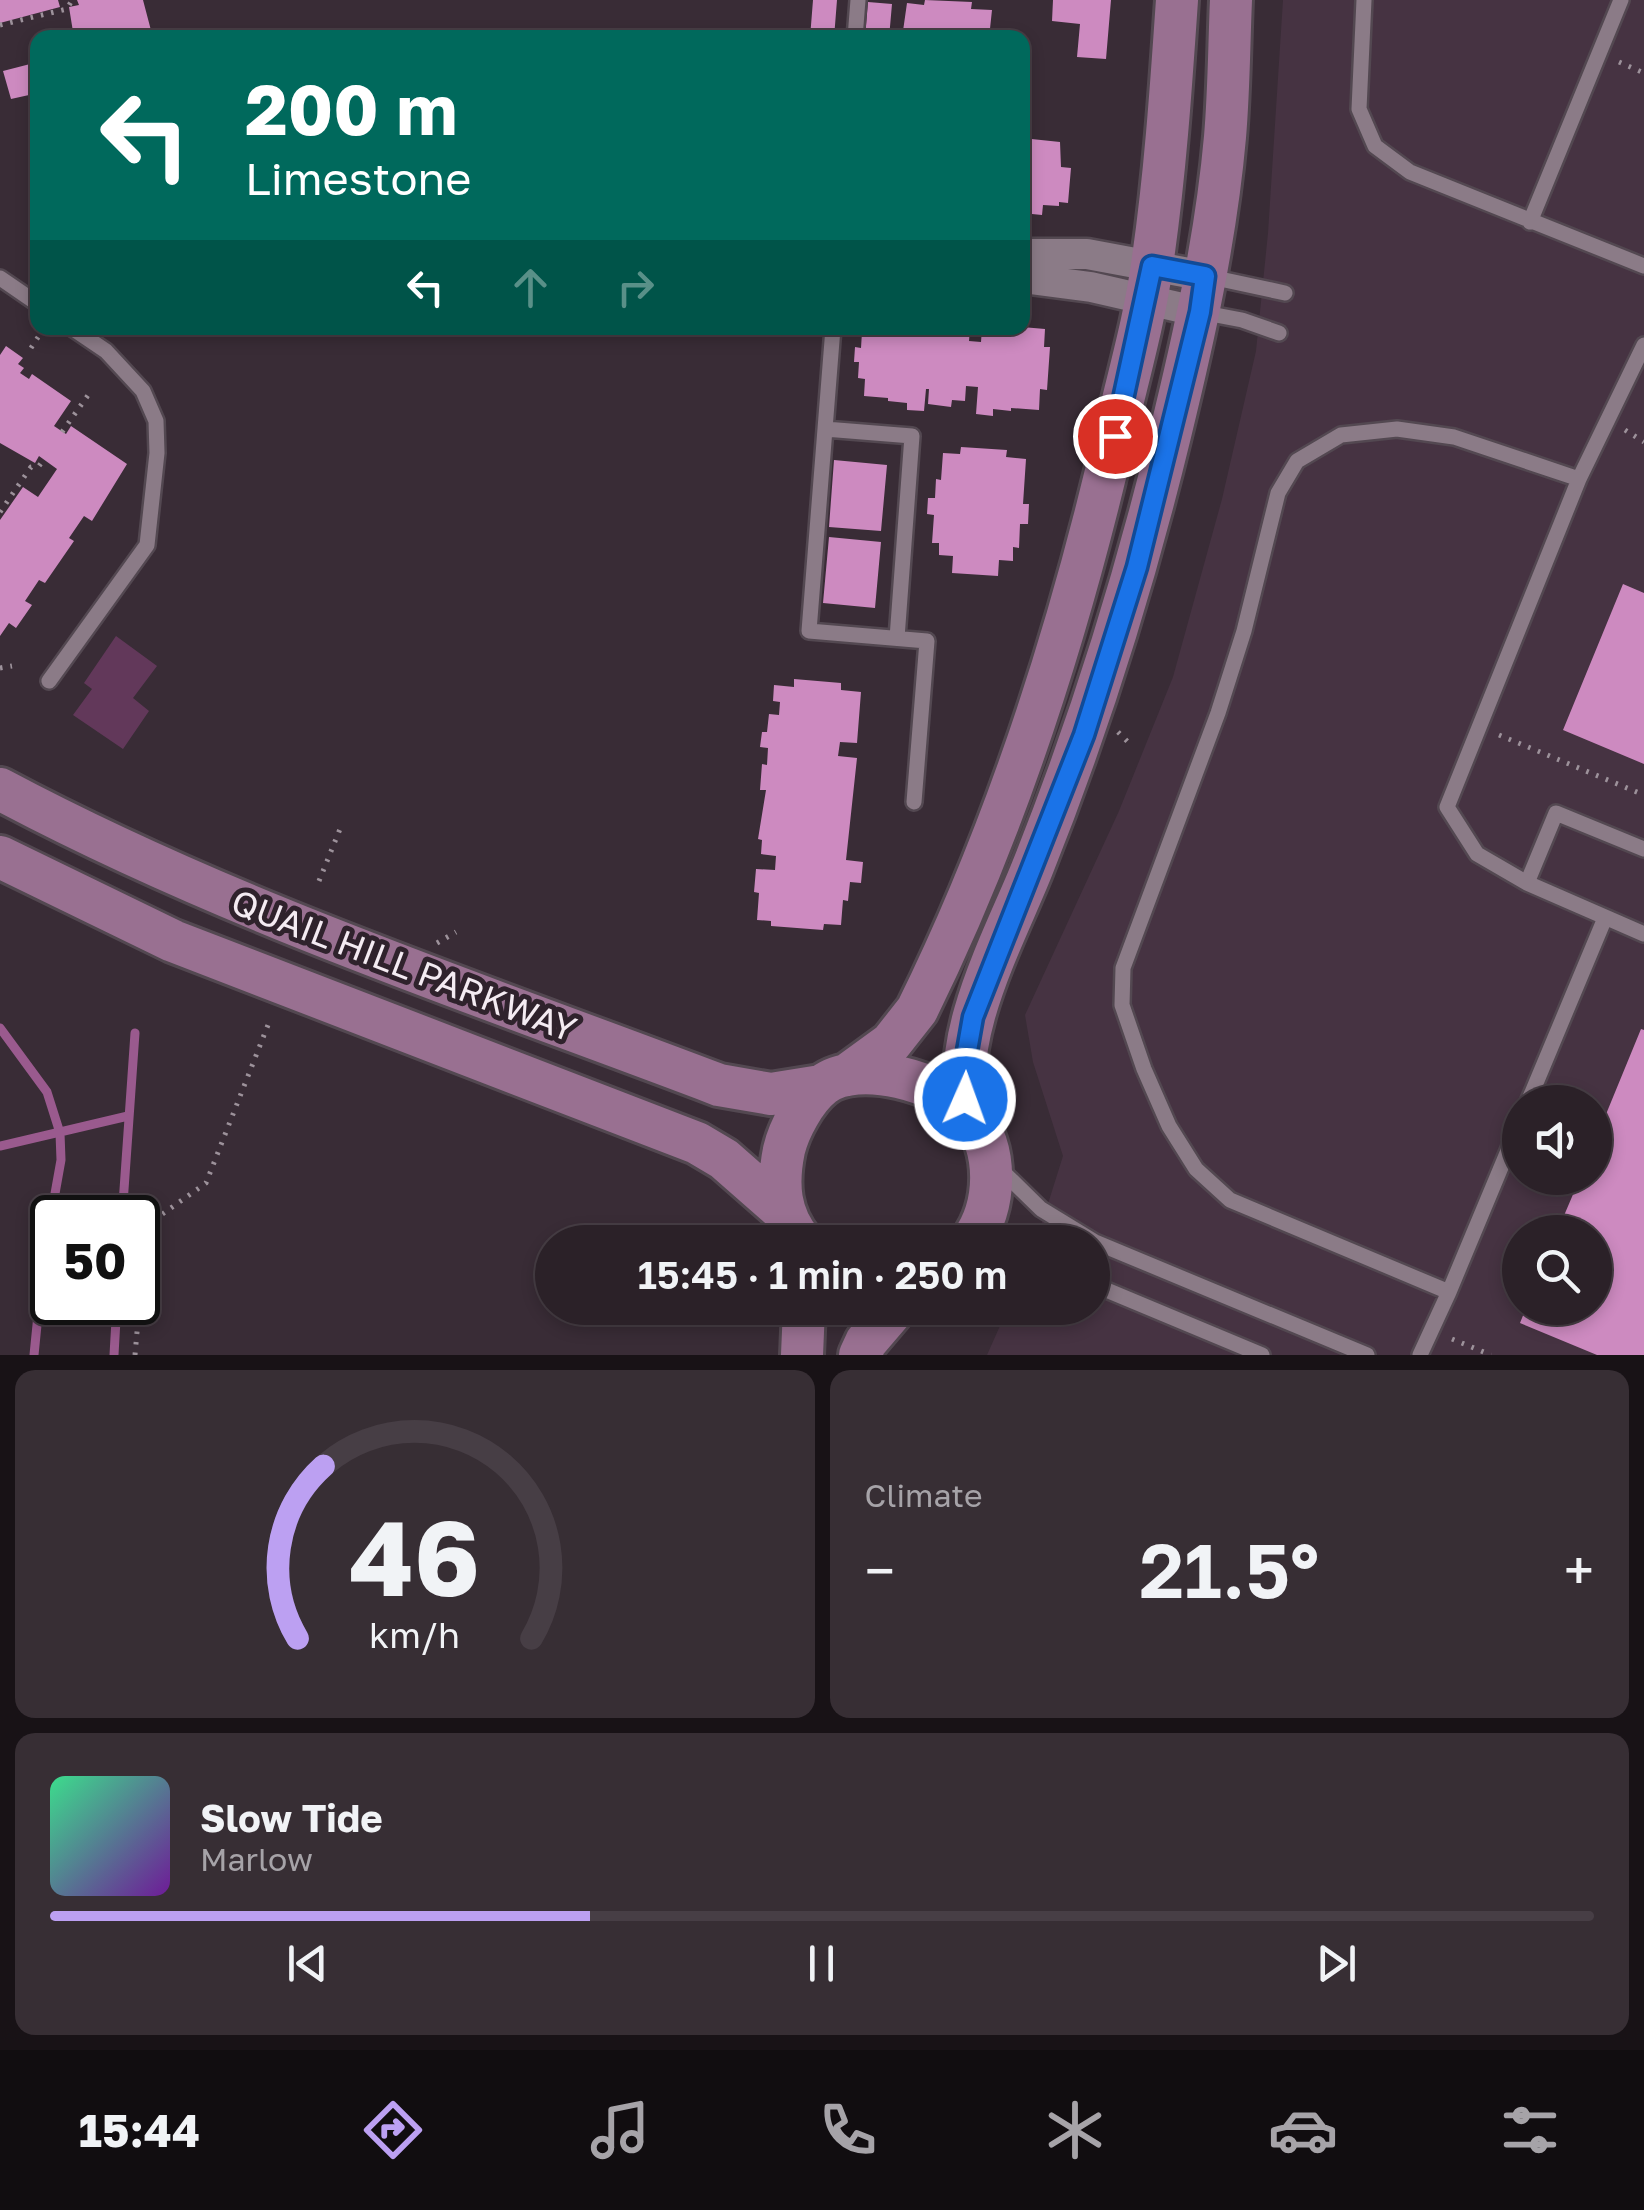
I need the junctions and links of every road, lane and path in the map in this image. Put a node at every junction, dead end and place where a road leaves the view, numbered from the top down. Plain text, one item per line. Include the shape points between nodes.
1 (72, 0) edge
2 (858, 0) edge
3 (1177, 0) edge
4 (1231, 0) edge
5 (1364, 0) edge
6 (1622, 0) edge
7 (0, 25) edge
8 (856, 30) edge
9 (1530, 222) junction
10 (1030, 254) edge
11 (1644, 266) edge
12 (0, 278) edge
13 (1030, 279) edge
14 (1149, 282) junction
15 (1285, 293) dead end
16 (1203, 294) junction
17 (30, 299) edge
18 (1278, 334) dead end
19 (39, 335) edge
20 (82, 335) edge
21 (832, 335) edge
22 (1644, 345) edge
23 (31, 348) dead end
24 (1605, 383) dead end
25 (1624, 389) junction
26 (92, 390) dead end
27 (825, 428) junction
28 (62, 432) dead end
29 (44, 459) dead end
30 (1579, 479) junction
31 (0, 512) edge
32 (897, 638) junction
33 (12, 666) dead end
34 (0, 668) edge
35 (50, 681) dead end
36 (1478, 726) junction
37 (0, 789) edge
38 (1644, 795) edge
39 (914, 802) dead end
40 (340, 829) dead end
41 (1644, 849) edge
42 (0, 857) edge
43 (319, 882) dead end
44 (1526, 882) junction
45 (1605, 918) junction
46 (1644, 934) edge
47 (268, 1025) dead end
48 (834, 1080) junction
49 (1535, 1085) edge
50 (969, 1114) junction
51 (990, 1159) junction
52 (1502, 1164) edge
53 (786, 1225) edge
54 (791, 1225) edge
55 (978, 1225) edge
56 (1110, 1292) edge
57 (1448, 1292) junction
58 (803, 1325) edge
59 (880, 1325) edge
60 (1431, 1331) junction
61 (135, 1355) edge
62 (802, 1355) edge
63 (860, 1355) edge
64 (1262, 1355) edge
65 (1367, 1355) edge
66 (1420, 1355) edge
67 (1491, 1355) edge

1 - 7 path via 67,9
2 - 8 lane
3 - 14 main road
4 - 16 main road via 1225,137
5 - 9 lane via 1360,109 1375,146 1410,172
6 - 9 lane
9 - 11 lane
10 - 14 street via 1086,254
12 - 17 lane
13 - 14 street via 1091,287
14 - 16 street
14 - 48 main road via 1100,501 1018,772 916,1010 891,1043
15 - 16 lane
16 - 18 lane
16 - 50 main road via 1137,567 1089,720 973,1017 963,1082
19 - 23 path
20 - 35 lane via 143,391 156,421 157,452 147,545
21 - 27 lane
22 - 25 lane
24 - 25 lane
25 - 30 lane
26 - 28 path
27 - 32 lane via 912,436
27 - 32 lane via 810,631
29 - 31 path
30 - 36 lane
30 - 57 lane via 1454,436 1396,429 1342,435 1297,461 1278,493 1218,713 1123,968 1122,1005 1144,1070 1196,1169 1230,1200
32 - 39 lane via 926,640
33 - 34 path
36 - 38 path
36 - 44 lane via 1447,807 1478,854
37 - 48 main road, QUAIL HILL PARKWAY via 229,899 719,1085 771,1094
40 - 43 path
41 - 44 lane via 1556,812
42 - 53 main road, QUAIL HILL PARKWAY via 174,941 696,1143 724,1158
44 - 45 lane
45 - 46 lane
45 - 49 lane
47 - 61 path via 206,1183 154,1220
48 - 50 main road, QUAIL HILL PARKWAY via 898,1076 938,1090
48 - 54 main road via 786,1140 780,1167
50 - 51 main road
51 - 55 main road via 990,1198
51 - 65 lane via 1041,1208 1095,1242
52 - 57 lane
56 - 64 lane
57 - 60 lane
58 - 62 main road
59 - 63 main road
60 - 66 lane
60 - 67 path

